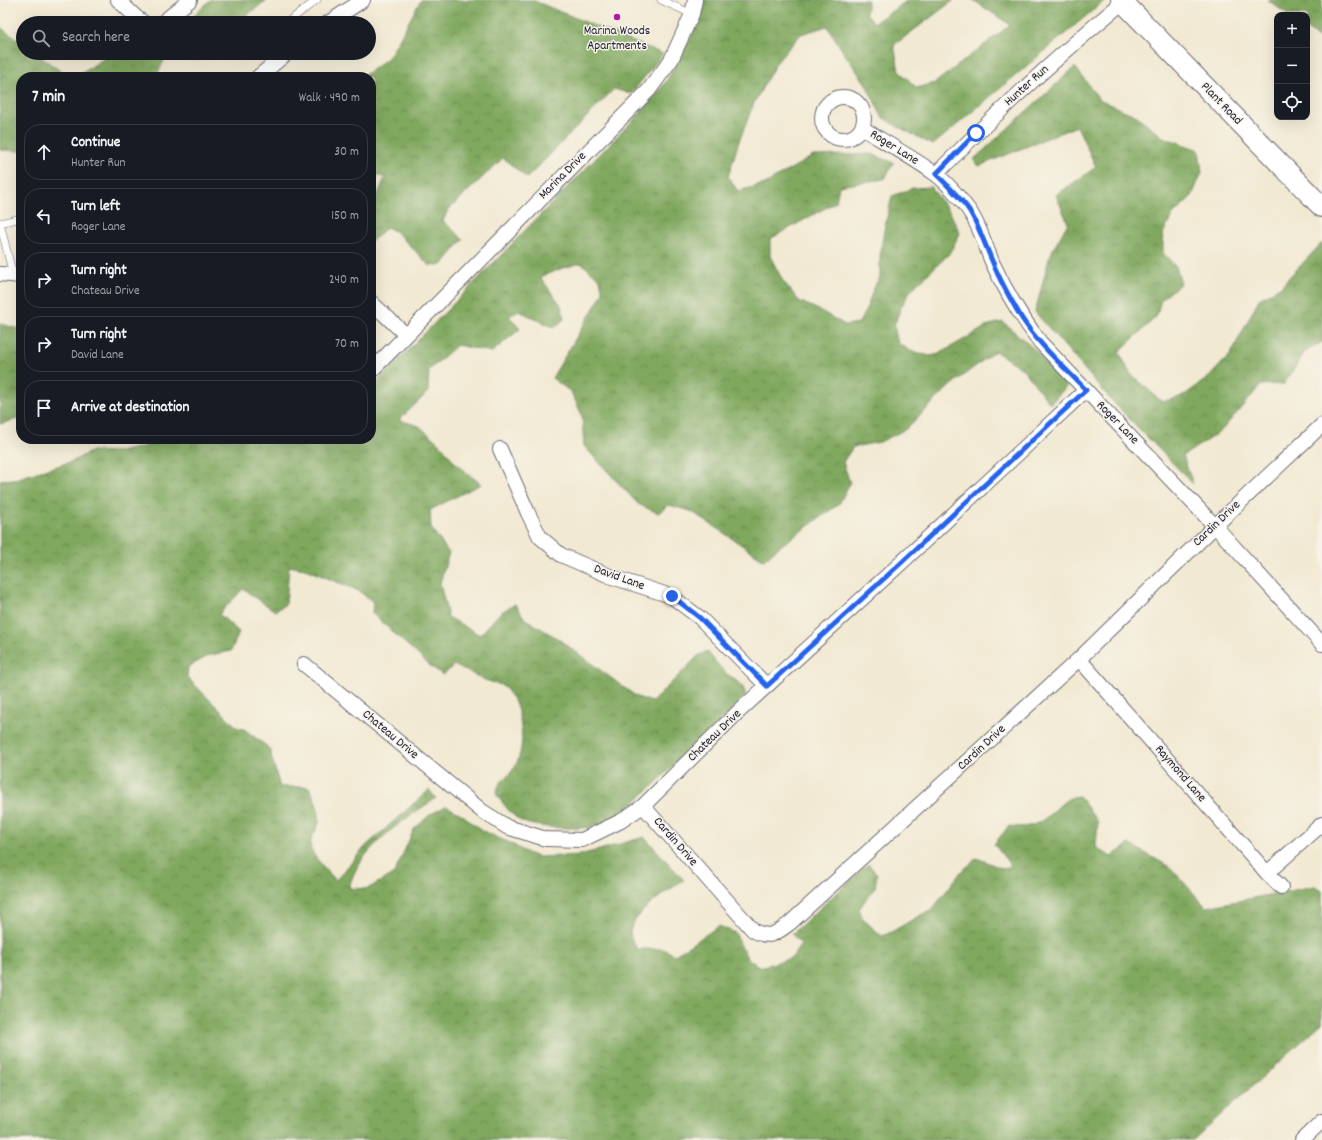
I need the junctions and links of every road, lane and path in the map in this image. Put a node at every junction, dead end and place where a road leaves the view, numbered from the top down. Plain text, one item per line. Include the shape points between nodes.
1 (118, 0) edge
2 (190, 0) edge
3 (317, 0) edge
4 (363, 0) edge
5 (661, 0) edge
6 (1122, 1) edge
7 (693, 7) edge
8 (135, 16) edge
9 (171, 16) edge
10 (295, 16) edge
11 (339, 16) edge
12 (279, 60) edge
13 (264, 72) edge
14 (862, 128) dead end
15 (936, 174) junction
16 (1322, 207) edge
17 (16, 219) edge
18 (0, 223) edge
19 (11, 275) edge
20 (376, 307) edge
21 (406, 335) junction
22 (376, 366) edge
23 (1086, 390) junction
24 (1322, 425) edge
25 (500, 449) dead end
26 (1215, 526) junction
27 (1322, 644) edge
28 (1079, 659) junction
29 (304, 664) dead end
30 (767, 686) junction
31 (643, 806) junction
32 (1322, 824) edge
33 (1267, 873) junction
34 (1281, 887) dead end
35 (1322, 1121) edge
36 (1302, 1140) edge

1 - 8 street
2 - 9 street
3 - 10 lane
4 - 11 street
5 - 7 lane
6 - 15 street, Hunter Run via 976,133
6 - 16 street, Plant Road
7 - 21 street, Marina Drive via 671,60 649,90
12 - 13 street
14 - 15 street, Roger Lane
15 - 23 street, Roger Lane via 969,210 999,276 1027,326
17 - 18 lane
18 - 19 lane
20 - 21 street
21 - 22 street, Marina Drive
23 - 26 street, Roger Lane
23 - 30 street, Chateau Drive
24 - 26 street, Cardin Drive
25 - 30 street, David Lane via 540,537 561,555 612,577 672,596 700,618
26 - 27 street, Roger Lane
26 - 28 street, Cardin Drive
28 - 31 street, Cardin Drive via 776,934 768,936 753,930
28 - 33 street, Raymond Lane
29 - 31 street, Chateau Drive via 482,811 507,827 546,839 582,840 621,821
30 - 31 street, Chateau Drive
32 - 33 street
33 - 34 street, Raymond Lane
35 - 36 street

